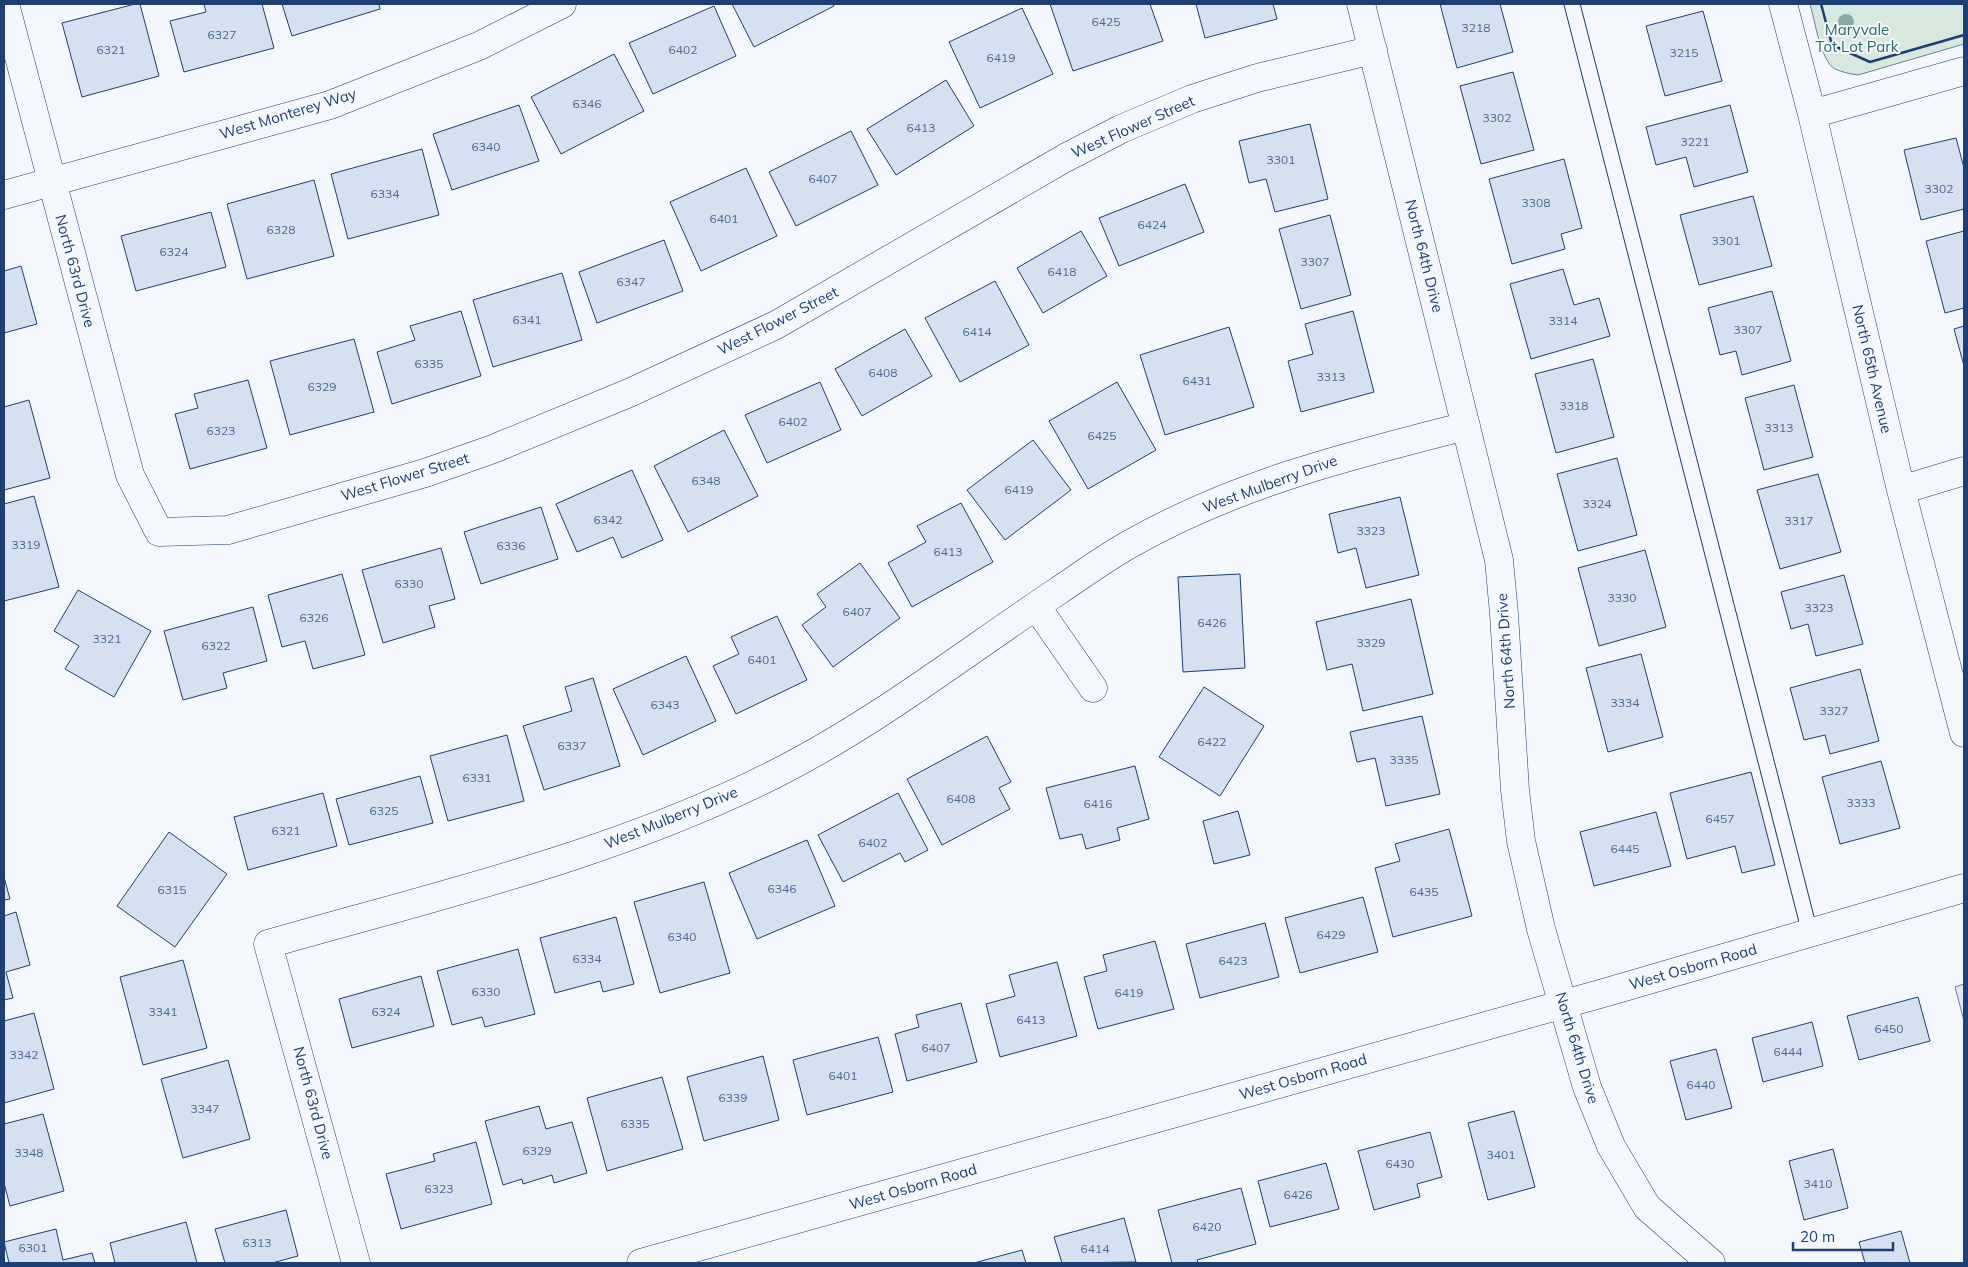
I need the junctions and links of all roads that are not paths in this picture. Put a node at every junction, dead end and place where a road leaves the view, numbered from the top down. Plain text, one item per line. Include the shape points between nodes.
1 (5, 4) edge
2 (562, 4) edge
3 (1361, 4) edge
4 (1572, 4) edge
5 (1783, 4) edge
6 (1373, 50) junction
7 (1964, 70) edge
8 (1812, 114) junction
9 (51, 182) junction
10 (4, 195) edge
11 (1466, 426) junction
12 (1964, 471) edge
13 (1901, 490) junction
14 (159, 532) joint
15 (1036, 606) junction
16 (1093, 688) dead end
17 (1964, 733) edge
18 (1964, 888) edge
19 (1810, 933) junction
20 (268, 944) joint
21 (1563, 1004) junction
22 (356, 1263) edge
23 (641, 1263) edge
24 (1711, 1263) edge

1 - 9 street, North 63rd Drive
2 - 9 street, West Monterey Way via 479,46 330,105
3 - 6 street, North 64th Drive
4 - 19 lane
5 - 8 street, North 65th Avenue
6 - 11 street, North 64th Drive
6 - 14 street, West Flower Street via 1256,78 1192,99 1121,129 776,325 502,446 228,530
7 - 8 street
8 - 13 street, North 65th Avenue
9 - 10 street, West Monterey Way
9 - 14 street, North 63rd Drive via 130,475
11 - 15 street, West Mulberry Drive via 1333,460 1198,509 1128,545
11 - 21 street, North 64th Drive via 1499,560 1521,841 1540,929
12 - 13 street
13 - 17 street, North 65th Avenue
15 - 16 street
15 - 20 street, West Mulberry Drive via 841,739 709,806 552,863
18 - 19 street, West Osborn Road
19 - 21 street, West Osborn Road
20 - 22 street, North 63rd Drive
21 - 23 street, West Osborn Road
21 - 24 street, North 64th Drive via 1587,1087 1611,1146 1647,1207

